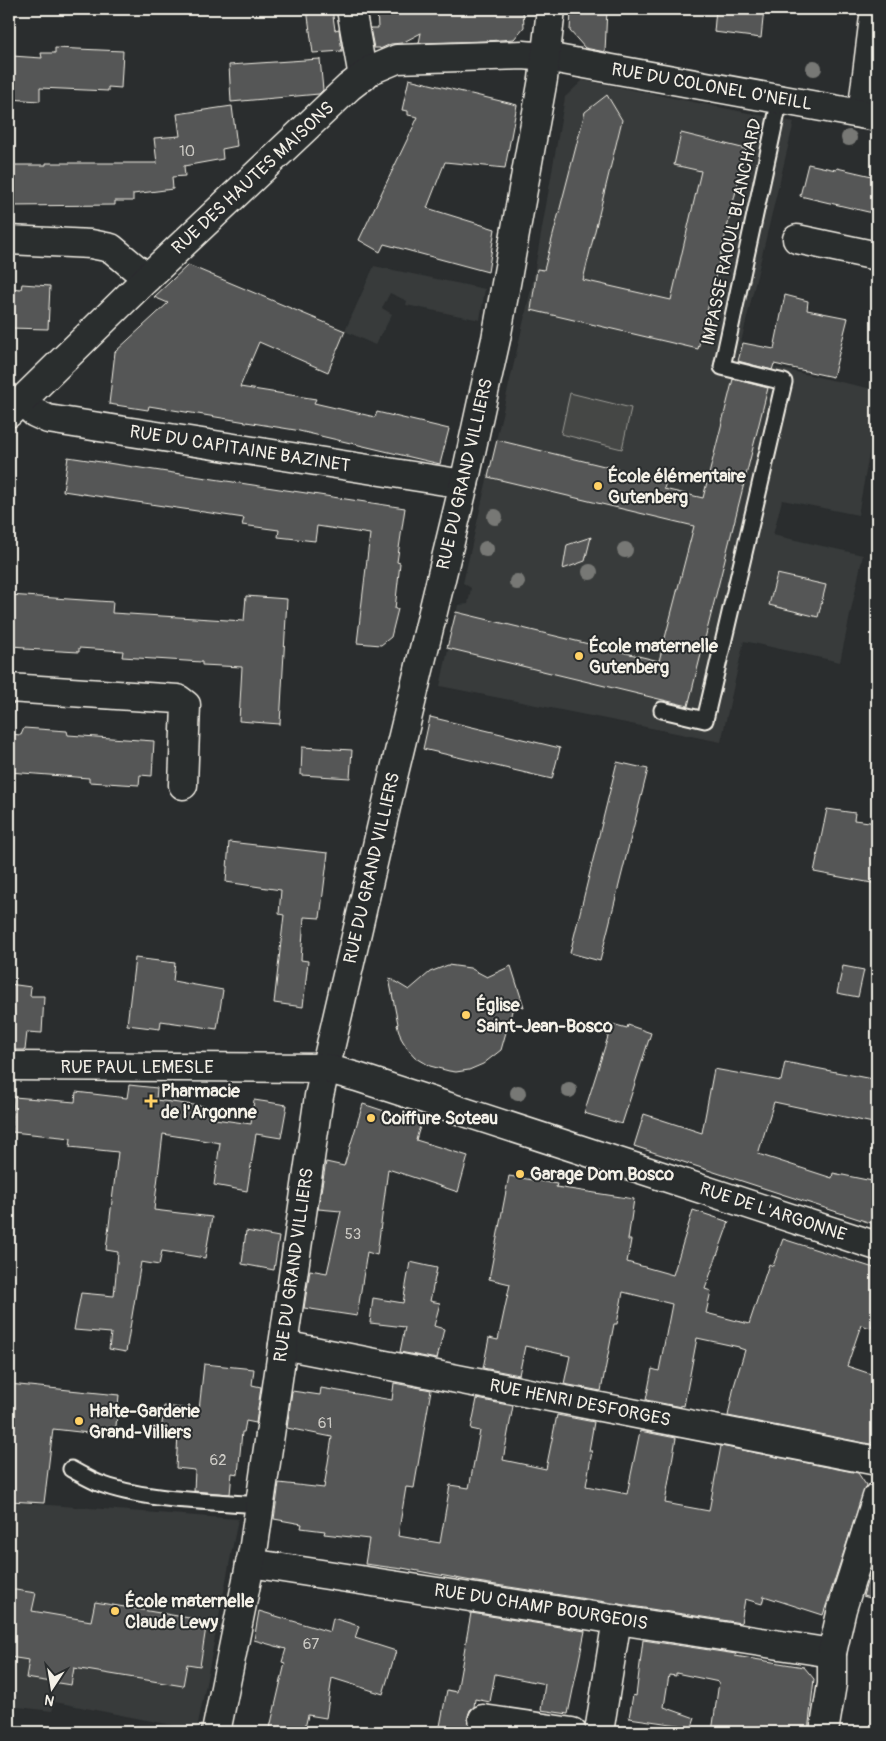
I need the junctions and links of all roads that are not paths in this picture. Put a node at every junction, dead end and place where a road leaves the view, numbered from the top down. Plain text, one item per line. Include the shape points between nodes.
1 (351, 9) edge
2 (551, 9) edge
3 (875, 9) edge
4 (546, 57) junction
5 (363, 77) junction
6 (780, 99) junction
7 (869, 115) edge
8 (797, 239) dead end
9 (9, 240) edge
10 (877, 256) edge
11 (148, 278) junction
12 (15, 407) edge
13 (464, 484) junction
14 (9, 688) edge
15 (662, 710) dead end
16 (183, 785) dead end
17 (9, 1066) edge
18 (266, 1067) joint
19 (325, 1068) junction
20 (877, 1246) edge
21 (283, 1345) junction
22 (877, 1461) edge
23 (70, 1469) dead end
24 (877, 1497) edge
25 (259, 1505) junction
26 (250, 1563) junction
27 (617, 1619) junction
28 (832, 1653) junction
29 (483, 1719) dead end
30 (216, 1732) edge
31 (572, 1732) edge
32 (599, 1732) edge
33 (824, 1732) edge

1 - 5 street
2 - 4 street, RUE DU GRAND VILLIERS
3 - 7 street
4 - 5 street, RUE DES HAUTES MAISONS via 397,59
4 - 6 street, RUE DU COLONEL O'NEILL
4 - 13 street, RUE DU GRAND VILLIERS via 496,339
5 - 11 street, RUE DES HAUTES MAISONS
6 - 7 street, RUE DU COLONEL O'NEILL
6 - 15 lane, IMPASSE RAOUL BLANCHARD via 722,367 784,382 705,720
8 - 10 street
9 - 11 street via 92,244 111,248
11 - 12 street, RUE DES HAUTES MAISONS
12 - 13 street, RUE DU CAPITAINE BAZINET via 48,419
13 - 19 street, RUE DU GRAND VILLIERS
14 - 16 street via 178,698 186,705
17 - 18 street, RUE PAUL LEMESLE
18 - 19 street, RUE DE L'ARGONNE
19 - 20 street, RUE DE L'ARGONNE
19 - 21 street, RUE DU GRAND VILLIERS
21 - 22 street, RUE HENRI DESFORGES
21 - 25 street, RUE DU GRAND VILLIERS
23 - 25 lane via 100,1483 164,1498
24 - 28 street via 842,1609
25 - 26 street, RUE DU GRAND VILLIERS
26 - 27 street, RUE DU CHAMP BOURGEOIS
26 - 30 street, RUE DU GRAND VILLIERS
27 - 28 street, RUE DU CHAMP BOURGEOIS
27 - 32 street
28 - 33 street via 832,1684
29 - 31 street

